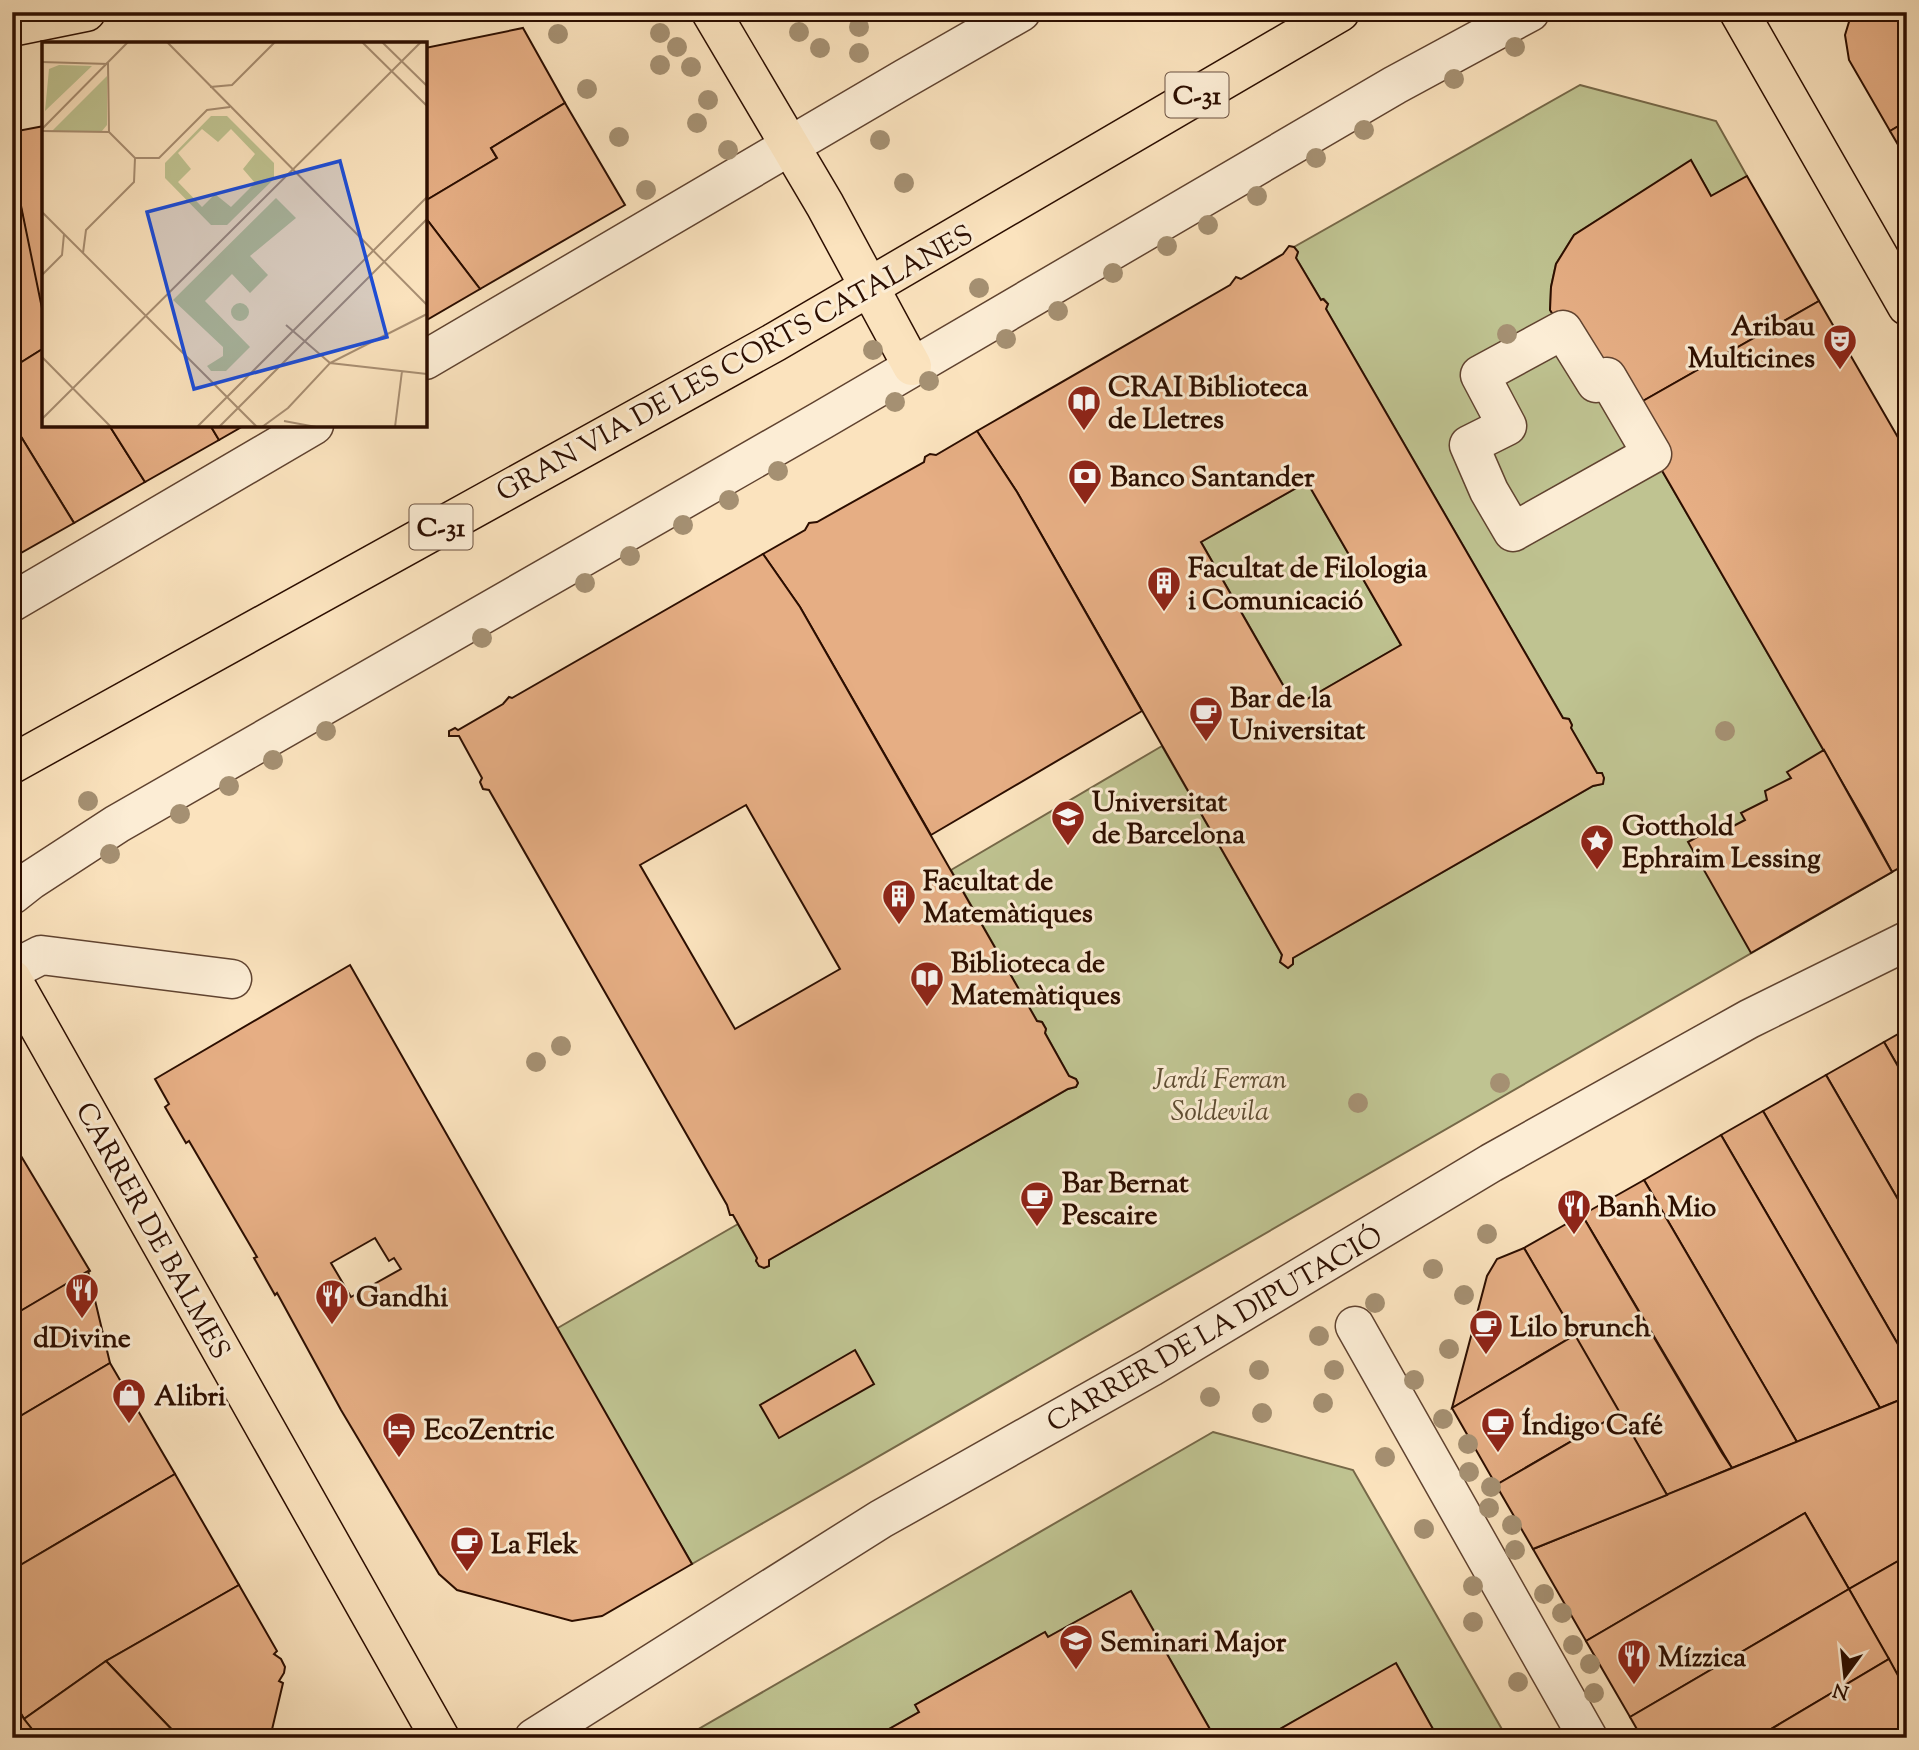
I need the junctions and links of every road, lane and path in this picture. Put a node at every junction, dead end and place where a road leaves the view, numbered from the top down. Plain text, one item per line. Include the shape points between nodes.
1 (86, 12) edge
2 (711, 12) edge
3 (1021, 12) edge
4 (1340, 12) edge
5 (1530, 12) edge
6 (1739, 12) edge
7 (24, 21) edge
8 (791, 146) junction
9 (869, 288) junction
10 (1907, 306) edge
11 (427, 359) edge
12 (912, 366) junction
13 (311, 427) edge
14 (1652, 454) joint
15 (12, 602) edge
16 (12, 764) edge
17 (12, 895) edge
18 (1907, 941) edge
19 (12, 970) edge
20 (12, 979) edge
21 (232, 979) dead end
22 (1355, 1326) dead end
23 (440, 1738) edge
24 (534, 1738) edge
25 (1588, 1738) edge

1 - 7 main road
2 - 8 main road
3 - 8 street
4 - 9 main road, GRAN VIA DE LES CORTS CATALANES / C-31
5 - 12 street via 1395,85
6 - 10 main road
8 - 9 main road
8 - 11 street
9 - 12 main road
9 - 16 main road, GRAN VIA DE LES CORTS CATALANES / C-31
12 - 17 street via 117,824
13 - 15 street
14 - 14 street via 1513,532 1469,445 1507,426 1480,375 1563,330 1595,383 1607,377
18 - 24 street, CARRER DE LA DIPUTACIÓ via 1749,1019 1491,1163 1151,1367 881,1519
19 - 21 street via 41,955
20 - 23 main road, CARRER DE BALMES
22 - 25 street

